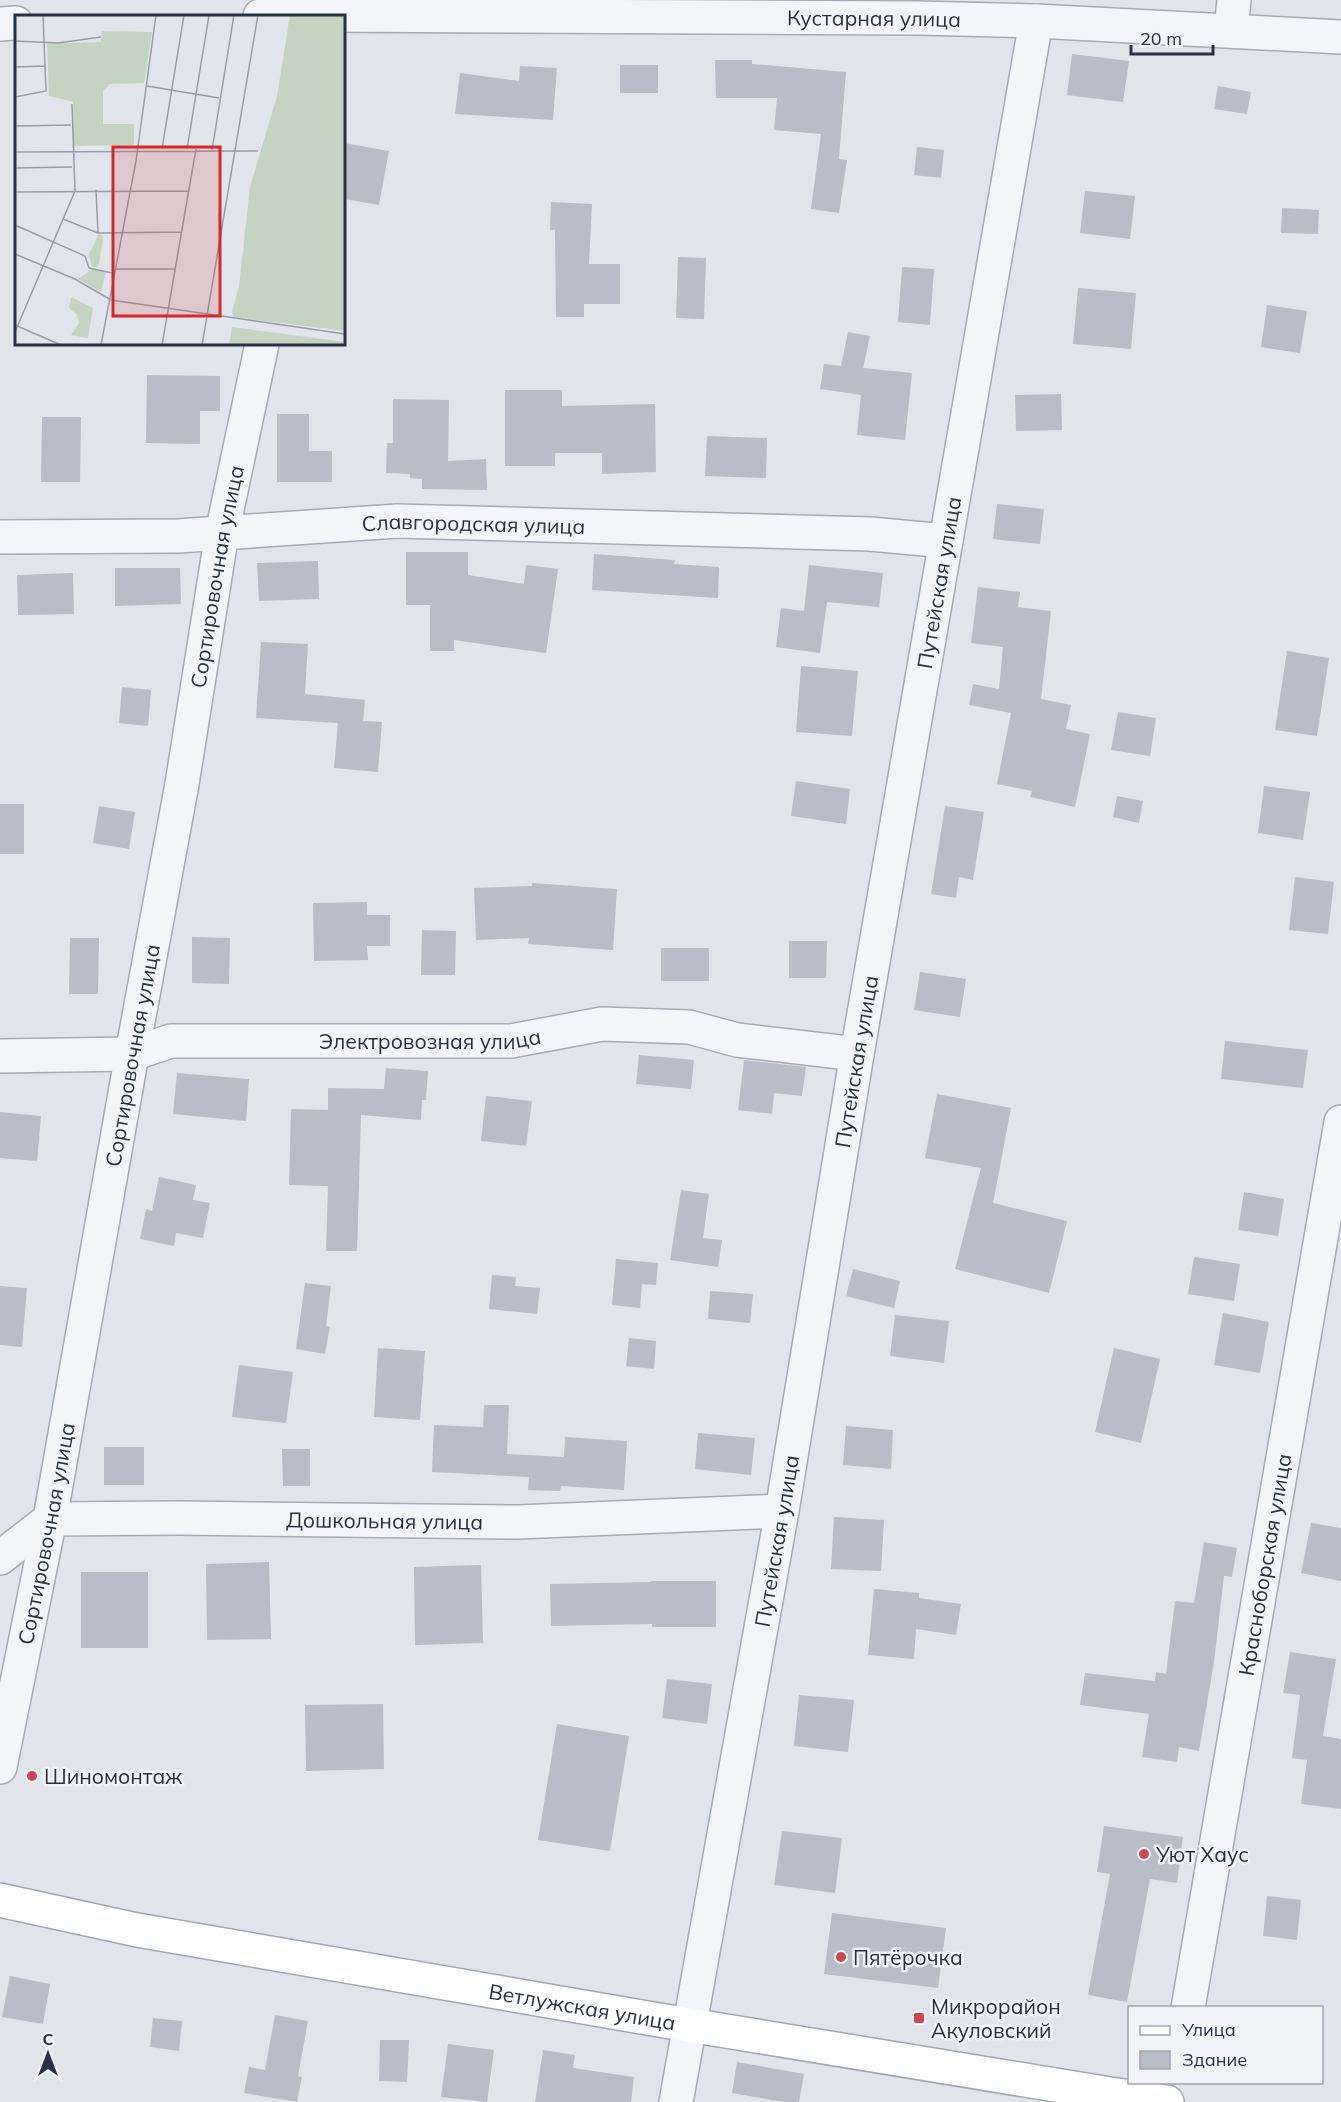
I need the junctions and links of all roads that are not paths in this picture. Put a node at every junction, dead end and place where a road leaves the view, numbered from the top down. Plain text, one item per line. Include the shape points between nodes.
1 (616, 9) edge
2 (921, 9) edge
3 (321, 10) edge
4 (270, 15) edge
5 (1232, 15) edge
6 (1036, 21) junction
7 (15, 23) edge
8 (0, 24) edge
9 (1341, 37) edge
10 (262, 345) edge
11 (222, 533) junction
12 (0, 537) edge
13 (946, 542) junction
14 (132, 1054) junction
15 (857, 1054) junction
16 (0, 1056) edge
17 (1341, 1122) edge
18 (782, 1511) junction
19 (50, 1519) junction
20 (0, 1558) edge
21 (0, 1767) edge
22 (0, 1900) edge
23 (1188, 2006) edge
24 (690, 2025) junction
25 (1175, 2084) edge
26 (676, 2102) edge
27 (1167, 2102) edge
28 (1172, 2102) edge

1 - 2 street, Кустарная улица
1 - 3 street, Кустарная улица
2 - 6 street, Кустарная улица
3 - 4 street, Кустарная улица
5 - 6 street, Кустарная улица
5 - 9 street, Кустарная улица
6 - 13 street, Путейская улица
7 - 8 street
10 - 11 street, Сортировочная улица
11 - 12 street, Славгородская улица
11 - 13 street, Славгородская улица via 397,521 870,534
11 - 14 street, Сортировочная улица via 182,784
13 - 15 street, Путейская улица
14 - 15 street, Электровозная улица via 171,1041 511,1041 602,1024 689,1027 737,1040
14 - 16 street, Электровозная улица
14 - 19 street, Сортировочная улица
15 - 18 street, Путейская улица
17 - 23 street, Красноборская улица
18 - 19 street, Дошкольная улица via 518,1522
18 - 24 street, Путейская улица
19 - 20 street
19 - 21 street, Сортировочная улица
22 - 24 main road, Ветлужская улица via 137,1930
24 - 26 street, Путейская улица
24 - 27 main road, Ветлужская улица
25 - 28 street

